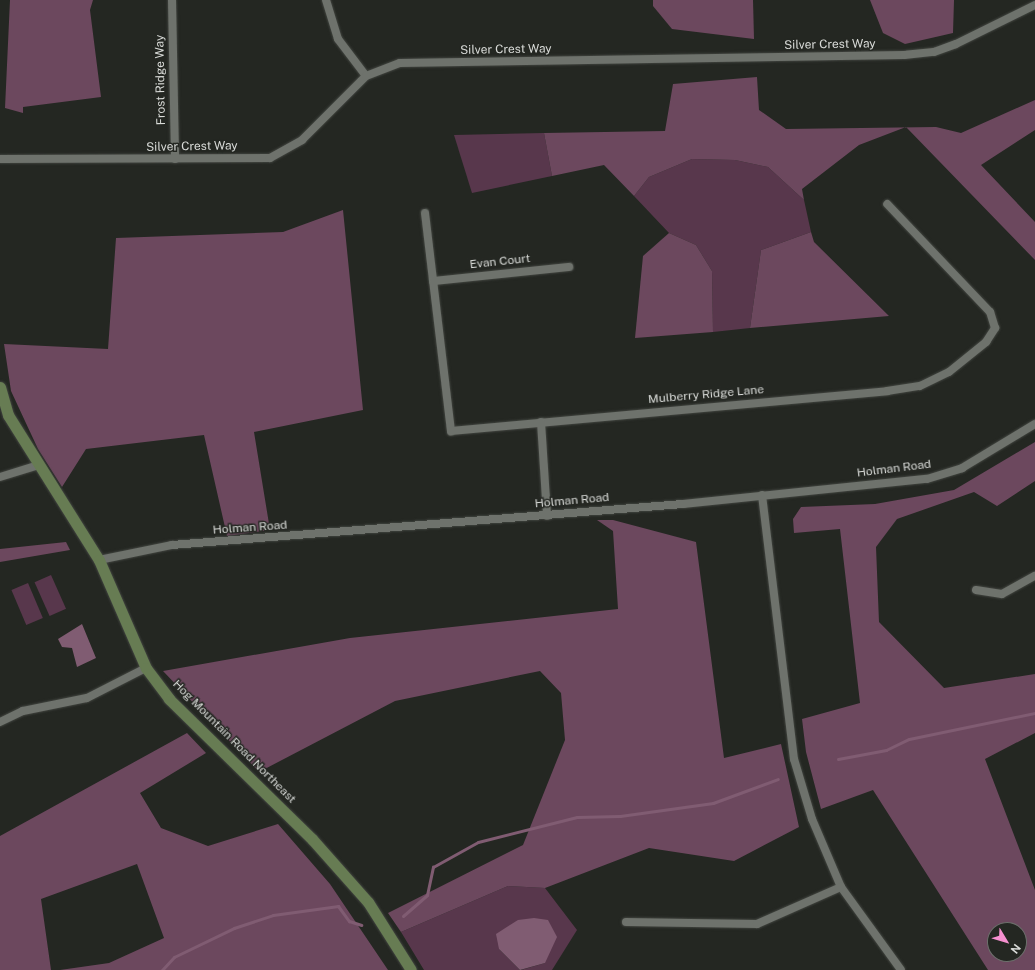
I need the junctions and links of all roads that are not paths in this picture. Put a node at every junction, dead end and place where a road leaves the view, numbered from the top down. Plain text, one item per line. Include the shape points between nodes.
1 (172, 0) edge
2 (326, 0) edge
3 (1035, 5) edge
4 (366, 76) junction
5 (0, 159) edge
6 (174, 159) junction
7 (887, 204) dead end
8 (425, 213) dead end
9 (569, 267) dead end
10 (433, 281) junction
11 (0, 387) edge
12 (541, 422) junction
13 (1035, 424) edge
14 (39, 465) junction
15 (0, 477) edge
16 (762, 495) junction
17 (547, 516) junction
18 (99, 560) junction
19 (1035, 576) edge
20 (976, 590) dead end
21 (146, 668) junction
22 (0, 722) edge
23 (841, 887) junction
24 (626, 922) dead end
25 (411, 970) edge
26 (901, 970) edge

1 - 6 street, Frost Ridge Way
2 - 4 street via 338,39
3 - 4 street, Silver Crest Way via 956,44 904,55 400,63
4 - 6 street, Silver Crest Way via 285,152 270,158
5 - 6 street, Silver Crest Way
7 - 12 street, Mulberry Ridge Lane via 990,312 995,328 986,342 949,372 920,386 887,391
8 - 10 street, Mulberry Ridge Lane
9 - 10 street, Evan Court
10 - 12 street, Mulberry Ridge Lane via 451,431
11 - 14 street, Hog Mountain Road Northeast via 8,415
12 - 17 street
13 - 16 street, Holman Road via 962,468 927,479
14 - 15 street
14 - 18 street, Hog Mountain Road Northeast
16 - 17 street, Holman Road
16 - 23 street via 794,759 812,819
17 - 18 street, Holman Road via 172,545
18 - 21 street, Hog Mountain Road Northeast
19 - 20 street via 1002,594
21 - 22 street via 87,698 23,711
21 - 25 street, Hog Mountain Road Northeast via 169,699 280,806 368,902
23 - 24 street via 757,924
23 - 26 street

